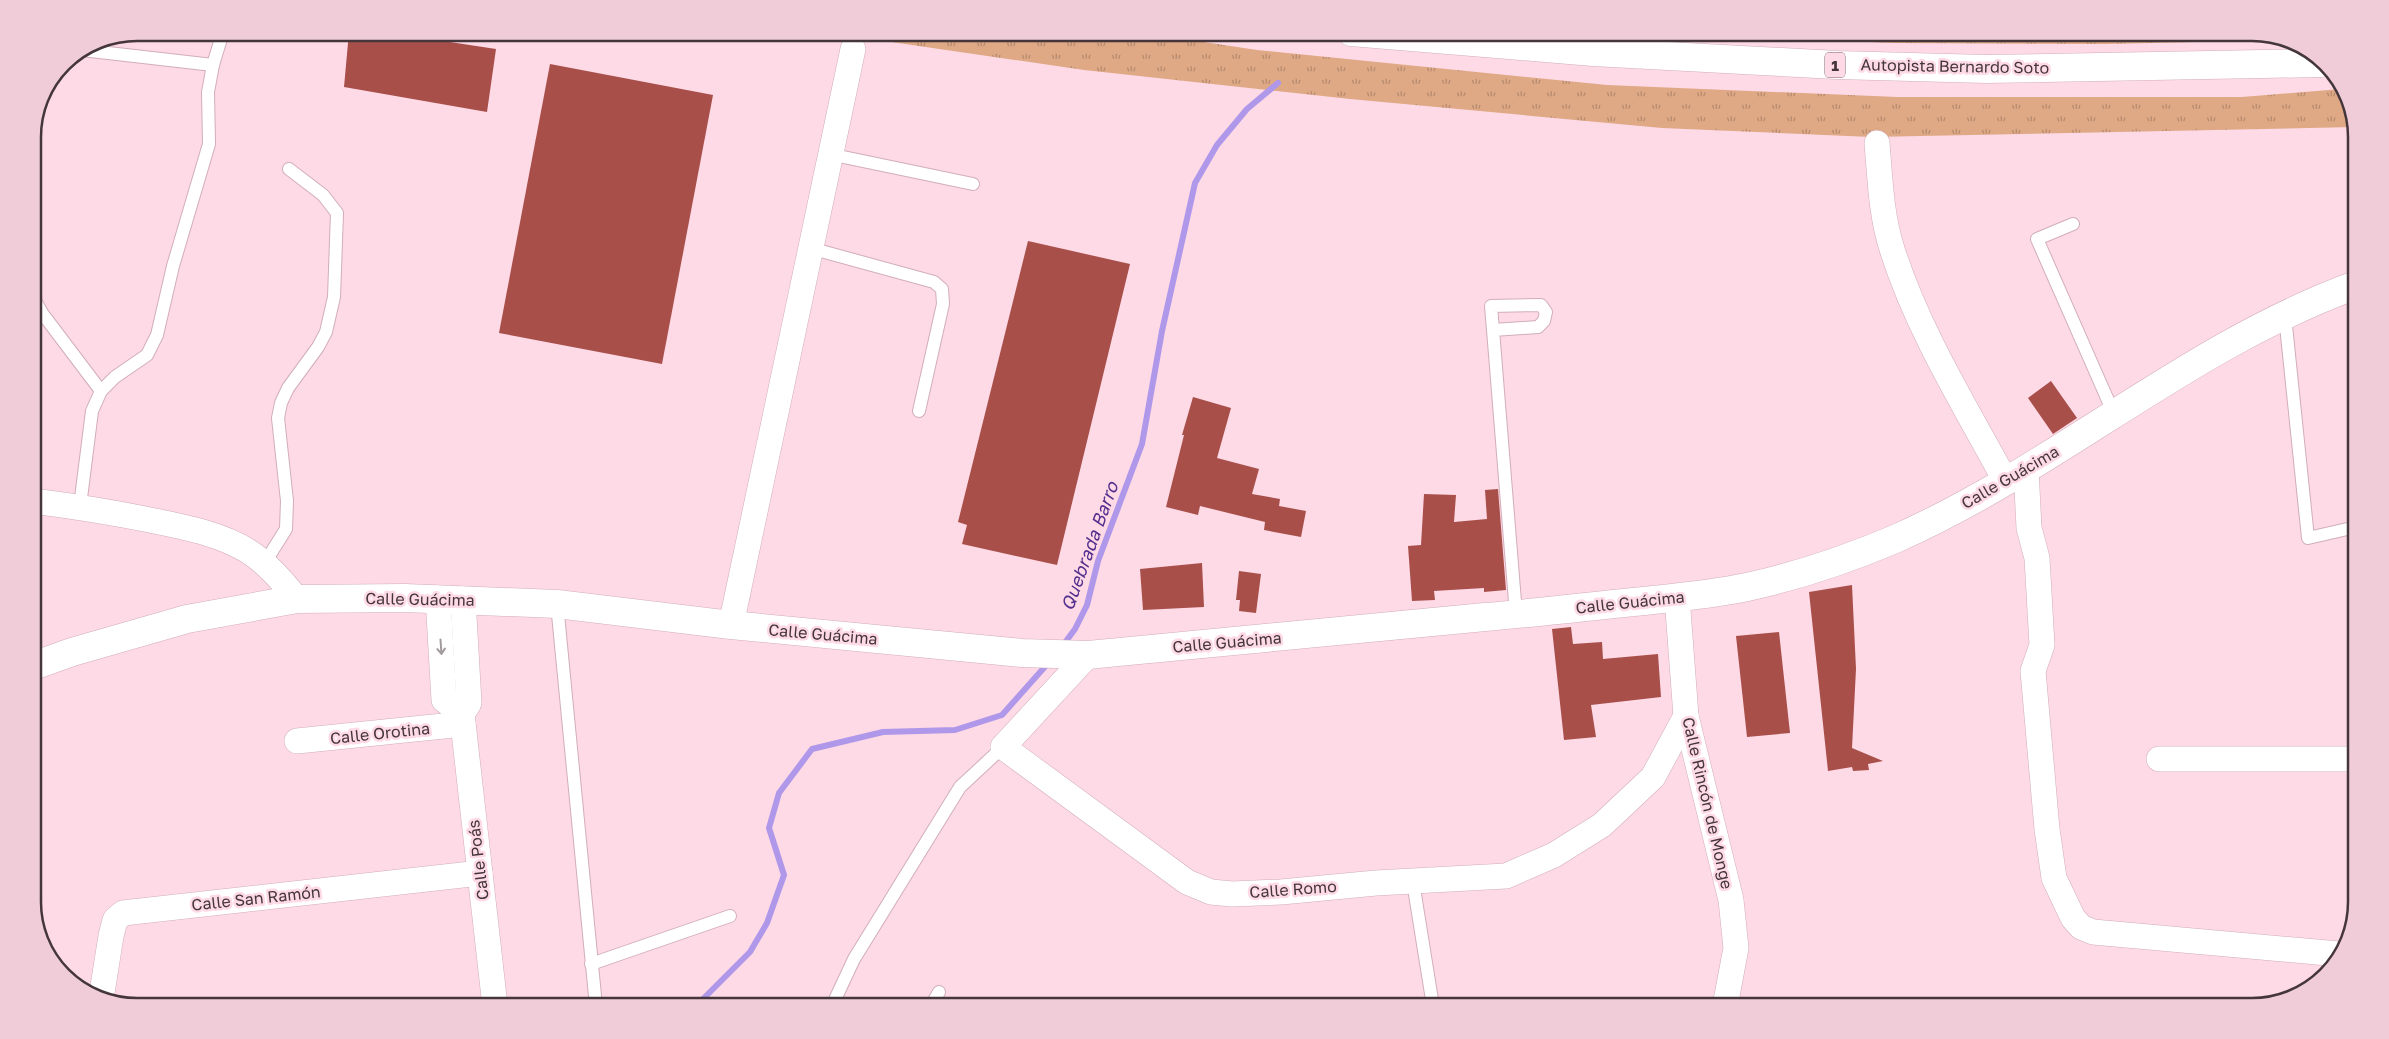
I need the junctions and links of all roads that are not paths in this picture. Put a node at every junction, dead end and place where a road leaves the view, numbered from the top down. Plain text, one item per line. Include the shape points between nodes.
1 (220, 41) edge
2 (1460, 41) edge
3 (853, 49) dead end
4 (95, 51) edge
5 (2311, 62) edge
6 (212, 65) junction
7 (1878, 143) dead end
8 (829, 154) junction
9 (289, 169) dead end
10 (974, 184) dead end
11 (2073, 224) dead end
12 (810, 248) junction
13 (2348, 288) edge
14 (41, 311) edge
15 (2285, 316) junction
16 (1493, 330) dead end
17 (101, 390) junction
18 (919, 411) dead end
19 (2114, 414) junction
20 (2024, 471) junction
21 (41, 502) edge
22 (80, 506) junction
23 (2348, 529) edge
24 (264, 564) junction
25 (1677, 597) junction
26 (297, 599) junction
27 (450, 599) junction
28 (557, 604) junction
29 (1516, 614) junction
30 (731, 625) junction
31 (1080, 654) junction
32 (41, 663) edge
33 (1686, 716) junction
34 (462, 719) junction
35 (297, 741) dead end
36 (1003, 747) junction
37 (2159, 760) dead end
38 (2348, 760) edge
39 (480, 873) junction
40 (1413, 882) junction
41 (730, 916) dead end
42 (2333, 953) edge
43 (591, 964) junction
44 (102, 991) edge
45 (939, 992) dead end
46 (494, 998) edge
47 (595, 998) edge
48 (836, 998) edge
49 (936, 998) edge
50 (1432, 998) edge
51 (1727, 998) edge

1 - 6 lane
2 - 5 main road, Autopista Bernardo Soto / 1 via 1593,52 1837,65 1986,68
3 - 8 street
4 - 6 lane
6 - 17 lane via 208,92 209,144 173,266 157,335 147,355
7 - 20 street via 1881,202 1895,257 1922,328
8 - 10 lane
8 - 12 street
9 - 24 lane via 323,195 337,213 334,297 322,339 281,403 278,418 287,501 286,528
11 - 19 lane via 2037,239
12 - 18 lane via 934,282 942,289 943,304
12 - 30 street
13 - 15 main road, Calle Guácima
14 - 17 lane
15 - 19 main road, Calle Guácima via 2208,357
15 - 23 lane via 2308,538
16 - 29 lane
17 - 22 lane via 89,424
19 - 20 main road, Calle Guácima
20 - 25 main road, Calle Guácima via 1896,538 1844,558 1746,587
20 - 42 street via 2041,526 2037,558 2042,645 2033,671 2047,829 2054,878 2073,918 2081,927 2093,932
21 - 22 street
22 - 24 street via 186,527 226,540
24 - 26 street
25 - 29 main road, Calle Guácima
25 - 33 street, Calle Rincón de Monge
26 - 27 main road, Calle Guácima
26 - 32 main road, Calle Guácima via 187,619
27 - 28 main road, Calle Guácima
27 - 34 street, Calle Poás via 469,703
28 - 30 main road, Calle Guácima
28 - 43 lane
29 - 31 main road, Calle Guácima
30 - 31 main road, Calle Guácima via 1022,653
31 - 36 street
33 - 40 street, Calle Romo via 1653,777 1602,825 1554,855 1506,876
33 - 51 street, Calle Rincón de Monge via 1731,900 1736,948
34 - 35 street, Calle Orotina
34 - 39 street, Calle Poás
36 - 40 street, Calle Romo via 1187,882 1211,892 1271,892
36 - 48 lane via 960,787 854,959
37 - 38 street
39 - 44 street, Calle San Ramón via 123,913 115,920
39 - 46 street, Calle Poás
40 - 50 lane
41 - 43 lane
43 - 47 lane
45 - 49 lane

